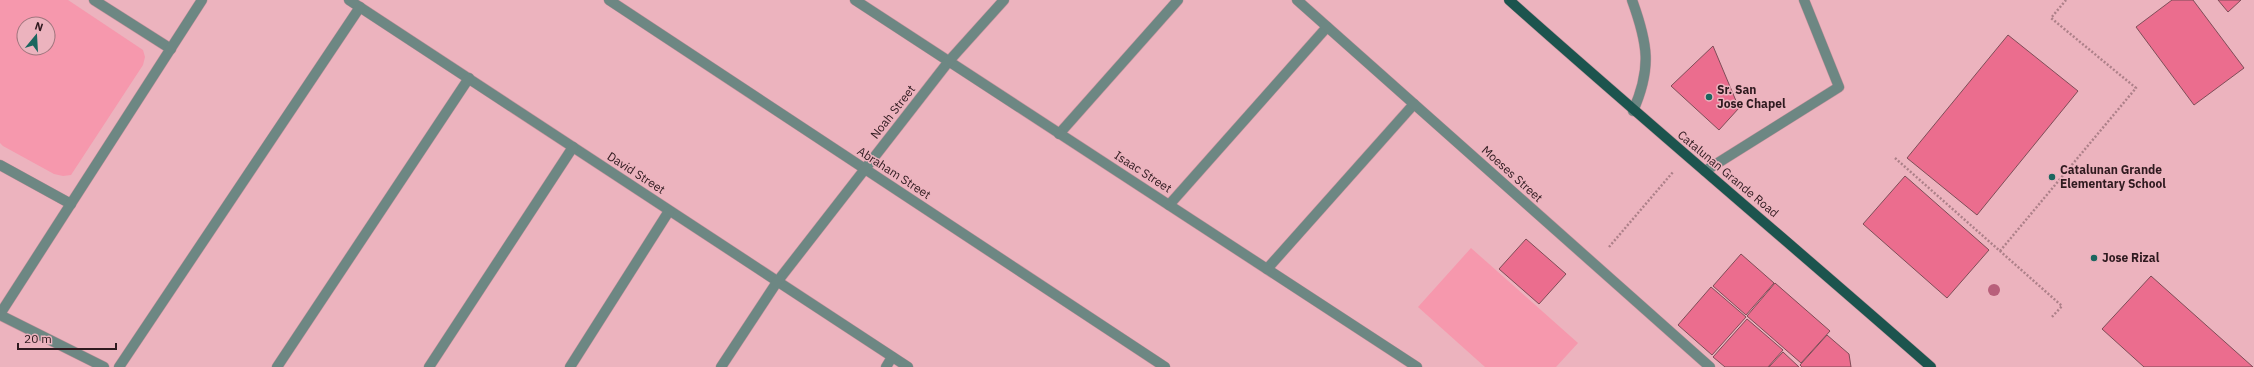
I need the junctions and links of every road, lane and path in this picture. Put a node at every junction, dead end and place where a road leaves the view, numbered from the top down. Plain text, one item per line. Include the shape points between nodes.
1 (94, 0) edge
2 (202, 0) edge
3 (349, 0) edge
4 (609, 0) edge
5 (854, 0) edge
6 (1004, 0) edge
7 (1178, 0) edge
8 (1297, 0) edge
9 (1509, 0) edge
10 (1632, 0) edge
11 (1804, 0) edge
12 (2066, 0) edge
13 (360, 7) junction
14 (1327, 27) junction
15 (171, 49) junction
16 (949, 61) junction
17 (468, 78) junction
18 (1414, 104) junction
19 (1633, 111) junction
20 (1059, 134) junction
21 (573, 147) junction
22 (1687, 156) junction
23 (1895, 158) dead end
24 (0, 165) edge
25 (865, 169) junction
26 (1705, 171) junction
27 (71, 204) junction
28 (1169, 205) junction
29 (669, 211) junction
30 (2000, 251) junction
31 (1594, 264) junction
32 (1267, 269) junction
33 (777, 282) junction
34 (0, 314) edge
35 (2051, 318) dead end
36 (892, 357) junction
37 (104, 367) edge
38 (119, 367) edge
39 (278, 367) edge
40 (429, 367) edge
41 (570, 367) edge
42 (721, 367) edge
43 (886, 367) edge
44 (908, 367) edge
45 (1165, 367) edge
46 (1417, 367) edge
47 (1710, 367) edge
48 (1931, 367) edge

1 - 15 street
2 - 15 street
3 - 13 street, David Street
4 - 25 street, Abraham Street
5 - 16 street, Isaac Street
6 - 16 street, Noah Street
7 - 20 street
8 - 14 street, Moeses Street
9 - 19 main road, Catalunan Grande Road
10 - 19 street via 1640,20 1647,69 1642,91
11 - 26 street via 1839,87
12 - 30 path via 2051,18 2136,88
13 - 17 street, David Street
13 - 38 street
14 - 18 street, Moeses Street
14 - 28 street
15 - 27 street
16 - 20 street, Isaac Street
16 - 25 street, Noah Street
17 - 21 street, David Street
17 - 39 street
18 - 31 street, Moeses Street
18 - 32 street
19 - 22 main road, Catalunan Grande Road
20 - 28 street, Isaac Street
21 - 29 street, David Street
21 - 40 street
22 - 26 main road, Catalunan Grande Road
22 - 31 path
23 - 30 path
24 - 27 street
25 - 33 street, Noah Street
25 - 45 street, Abraham Street
26 - 48 main road, Catalunan Grande Road
27 - 34 street
28 - 32 street, Isaac Street
29 - 33 street, David Street
29 - 41 street
30 - 35 path via 2062,306
31 - 47 street, Moeses Street
32 - 46 street, Isaac Street
33 - 36 street, David Street
33 - 42 street, Noah Street
34 - 37 street
36 - 43 street
36 - 44 street, David Street

